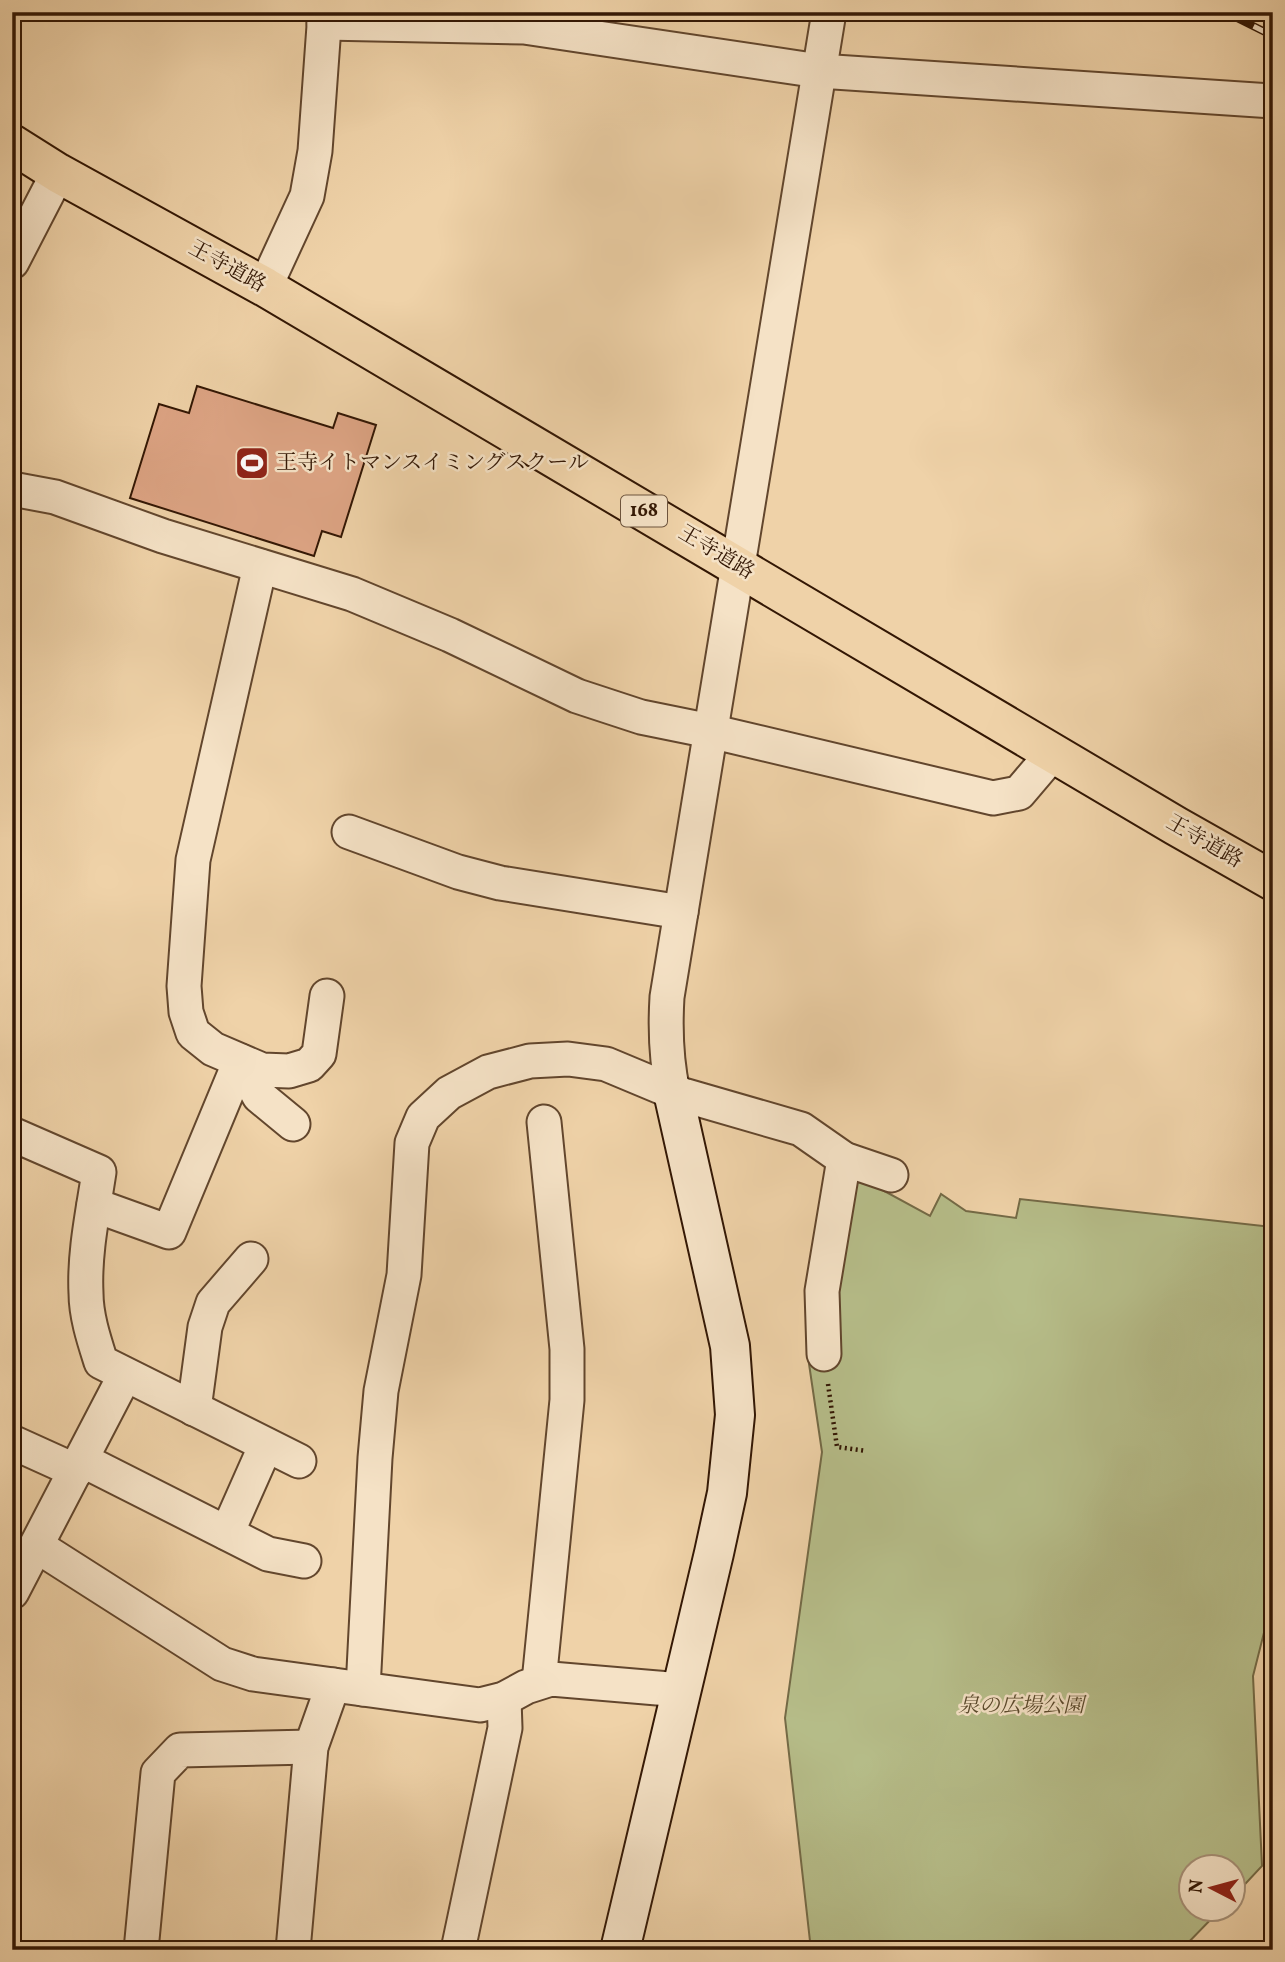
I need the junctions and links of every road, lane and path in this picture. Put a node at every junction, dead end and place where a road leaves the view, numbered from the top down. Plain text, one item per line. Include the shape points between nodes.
1 (829, 12) edge
2 (324, 18) edge
3 (819, 71) junction
4 (1273, 102) edge
5 (12, 144) edge
6 (58, 173) junction
7 (12, 262) edge
8 (265, 288) junction
9 (12, 489) edge
10 (260, 566) junction
11 (737, 566) junction
12 (710, 731) junction
13 (1053, 753) junction
14 (349, 832) dead end
15 (1273, 881) edge
16 (681, 912) junction
17 (327, 996) dead end
18 (240, 1061) junction
19 (673, 1092) junction
20 (544, 1122) dead end
21 (293, 1124) dead end
22 (12, 1134) edge
23 (844, 1159) junction
24 (891, 1175) dead end
25 (94, 1205) junction
26 (251, 1258) dead end
27 (824, 1354) joint
28 (125, 1375) junction
29 (194, 1409) junction
30 (12, 1442) edge
31 (265, 1445) junction
32 (866, 1451) dead end
33 (299, 1461) dead end
34 (79, 1465) junction
35 (227, 1533) junction
36 (37, 1546) junction
37 (304, 1561) dead end
38 (12, 1592) edge
39 (539, 1682) junction
40 (348, 1687) junction
41 (681, 1690) junction
42 (504, 1699) junction
43 (311, 1747) junction
44 (141, 1950) edge
45 (293, 1950) edge
46 (458, 1950) edge
47 (620, 1950) edge

1 - 3 street
2 - 3 street via 524,27
2 - 8 street via 315,151 307,196
3 - 4 street
3 - 11 street
5 - 6 highway, 王寺道路 / 168
6 - 7 street
6 - 8 highway, 王寺道路 / 168
8 - 11 highway, 王寺道路 / 168
9 - 10 street via 55,497
10 - 12 street via 352,594 577,696 641,718
10 - 18 street via 193,860 184,986 193,1033 213,1049
11 - 12 street
11 - 13 highway, 王寺道路 / 168
12 - 13 street via 993,798 1019,793
12 - 16 street
13 - 15 highway, 王寺道路 / 168
14 - 16 street via 500,883
16 - 19 street via 665,1033
17 - 18 street via 319,1054 309,1065 262,1070
18 - 21 street via 259,1096
18 - 25 street via 169,1231
19 - 23 street via 801,1129
19 - 40 street via 606,1065 530,1060 488,1072 449,1093 423,1117 412,1143 404,1275 382,1391
19 - 41 street via 730,1346 735,1415 727,1493
20 - 39 street via 567,1400
22 - 25 street via 99,1172
23 - 24 street
23 - 27 street via 822,1291
25 - 28 street via 86,1267 92,1335 101,1362
26 - 29 street via 213,1303 205,1327
27 - 32 path via 836,1447
28 - 29 street
28 - 34 street
29 - 31 street
30 - 34 street
31 - 33 street
31 - 35 street
34 - 35 street
34 - 36 street
35 - 37 street via 268,1554
36 - 38 street
36 - 40 street via 222,1664 253,1674
39 - 41 street via 551,1679
39 - 42 street
40 - 42 street via 480,1705
40 - 43 street
41 - 47 street
42 - 46 street via 505,1728
43 - 44 street via 180,1750 158,1773
43 - 45 street

